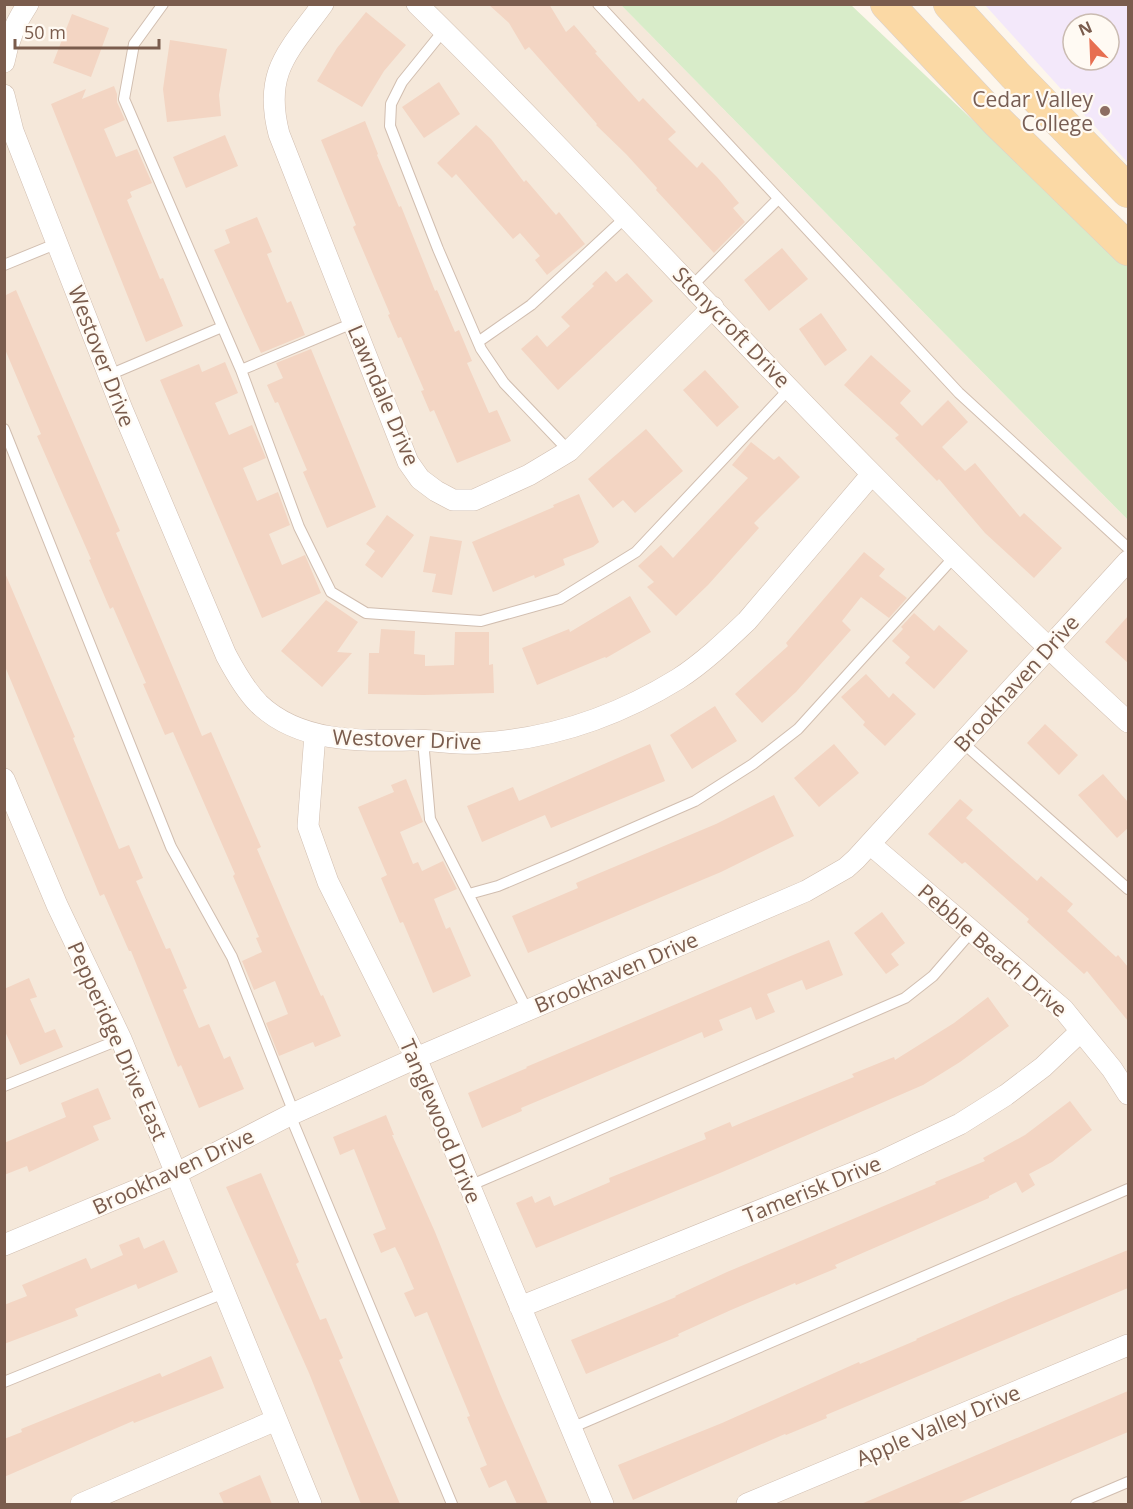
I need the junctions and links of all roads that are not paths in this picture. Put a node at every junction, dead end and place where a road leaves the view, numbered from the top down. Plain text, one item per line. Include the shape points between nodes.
1 (28, 4) edge
2 (163, 4) edge
3 (323, 4) edge
4 (417, 4) edge
5 (598, 4) edge
6 (887, 4) edge
7 (950, 4) edge
8 (444, 30) junction
9 (4, 62) edge
10 (4, 95) edge
11 (1128, 191) edge
12 (778, 199) junction
13 (626, 217) junction
14 (58, 243) junction
15 (1128, 249) edge
16 (4, 265) edge
17 (692, 286) junction
18 (713, 307) junction
19 (353, 323) junction
20 (222, 327) junction
21 (478, 342) junction
22 (241, 370) junction
23 (109, 375) junction
24 (790, 388) junction
25 (4, 429) edge
26 (569, 451) junction
27 (872, 474) junction
28 (1128, 548) edge
29 (955, 556) junction
30 (1128, 561) edge
31 (1048, 648) junction
32 (1128, 722) edge
33 (315, 734) junction
34 (423, 740) junction
35 (962, 742) junction
36 (4, 779) edge
37 (870, 844) junction
38 (1128, 889) edge
39 (469, 894) junction
40 (972, 931) junction
41 (527, 1010) junction
42 (1081, 1031) junction
43 (121, 1039) junction
44 (416, 1058) junction
45 (4, 1086) edge
46 (1128, 1094) edge
47 (292, 1114) junction
48 (175, 1174) junction
49 (469, 1185) junction
50 (1128, 1189) edge
51 (4, 1245) edge
52 (224, 1293) junction
53 (520, 1307) junction
54 (1128, 1345) edge
55 (4, 1382) edge
56 (276, 1420) junction
57 (571, 1428) junction
58 (1128, 1482) edge
59 (81, 1504) edge
60 (311, 1504) edge
61 (452, 1504) edge
62 (603, 1504) edge
63 (747, 1504) edge
64 (1076, 1504) edge

1 - 9 street via 7,42
2 - 20 lane via 134,44 124,99
3 - 19 street, Lawndale Drive via 277,73 273,107 279,134
4 - 8 street, Stonycroft Drive
5 - 12 lane
6 - 15 main road via 998,122
7 - 11 main road
8 - 13 street, Stonycroft Drive
8 - 21 lane via 402,82 392,104 390,126
10 - 14 street, Westover Drive via 13,131
12 - 17 lane
12 - 28 lane via 959,393
13 - 17 street, Stonycroft Drive
13 - 21 lane via 531,305
14 - 16 lane
14 - 23 street, Westover Drive
17 - 18 street, Stonycroft Drive
18 - 24 street, Stonycroft Drive
18 - 26 street, Lawndale Drive
19 - 22 lane
19 - 26 street, Lawndale Drive via 408,462 436,492 453,500 474,500
20 - 22 lane
20 - 23 lane
21 - 26 lane via 504,383
22 - 24 lane via 299,527 331,592 366,613 481,621 560,599 636,552
23 - 33 street, Westover Drive via 236,673 260,704 296,728
24 - 27 street, Stonycroft Drive
25 - 47 lane via 171,848 232,957
27 - 29 street, Stonycroft Drive
27 - 34 street, Westover Drive via 747,621 678,678 629,705 547,735 480,743
29 - 31 street, Stonycroft Drive
29 - 39 lane via 798,729 753,764 695,801 498,886
30 - 31 street, Brookhaven Drive
31 - 32 street, Stonycroft Drive
31 - 35 street, Brookhaven Drive
33 - 34 street, Westover Drive via 364,740
33 - 44 street, Tanglewood Drive via 308,826 328,882
34 - 39 lane via 430,819
35 - 37 street, Brookhaven Drive
35 - 38 lane
36 - 43 street, Pepperidge Drive East
37 - 40 street, Pebble Beach Drive
37 - 41 street, Brookhaven Drive via 846,868 806,891
39 - 41 lane
40 - 42 street, Pebble Beach Drive via 1063,1009
40 - 49 lane via 933,976 905,998
41 - 44 street, Brookhaven Drive
42 - 46 street, Pebble Beach Drive
42 - 53 street, Tamerisk Drive via 1043,1067 960,1124 880,1161
43 - 45 lane
43 - 48 street, Pepperidge Drive East
44 - 47 street, Brookhaven Drive
44 - 49 street, Tanglewood Drive
47 - 48 street, Brookhaven Drive
47 - 61 lane
48 - 51 street, Brookhaven Drive
48 - 52 street, Pepperidge Drive East
49 - 53 street, Tanglewood Drive
50 - 57 lane
52 - 55 lane
52 - 56 street, Pepperidge Drive East
53 - 57 street, Tanglewood Drive
54 - 63 street, Apple Valley Drive
56 - 59 street
56 - 60 street, Pepperidge Drive East
57 - 62 street, Tanglewood Drive
58 - 64 lane

